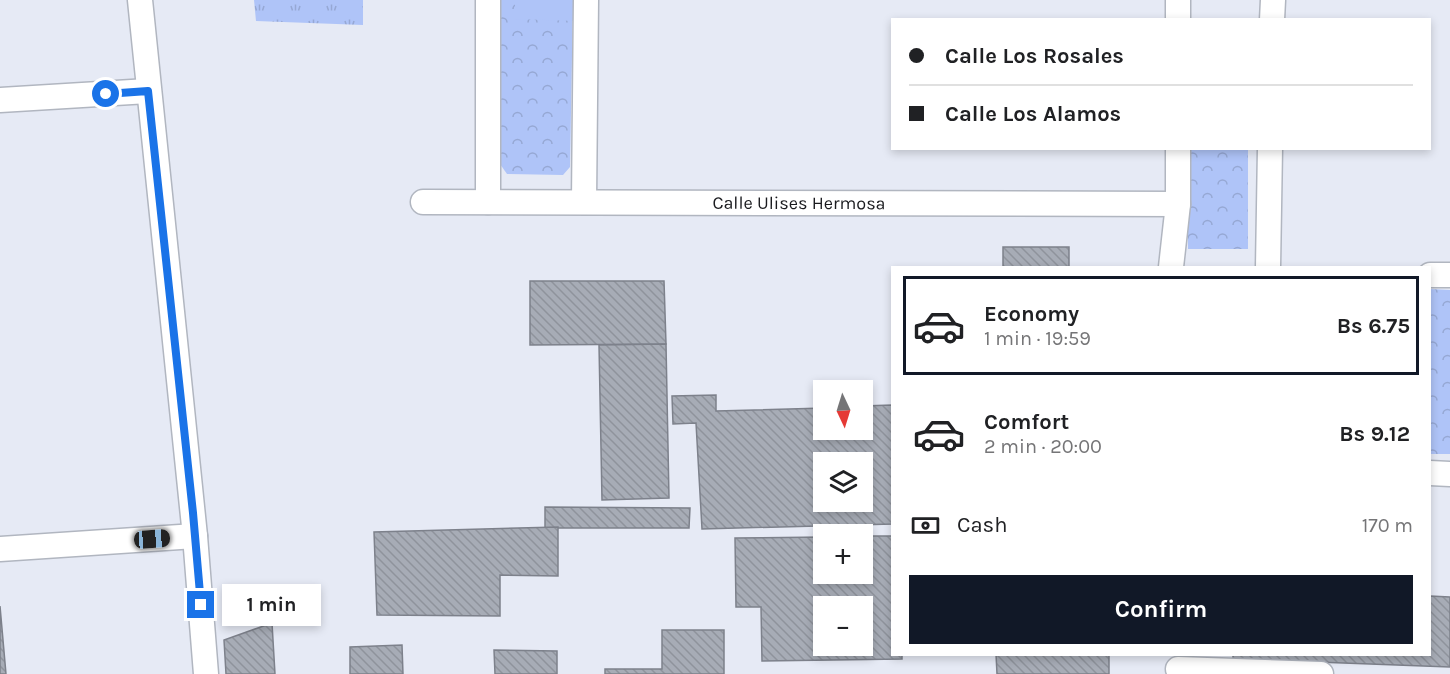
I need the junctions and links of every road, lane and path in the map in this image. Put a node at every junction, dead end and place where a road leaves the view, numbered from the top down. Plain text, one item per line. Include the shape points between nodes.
1 (140, 0) edge
2 (488, 0) edge
3 (586, 0) edge
4 (1178, 0) edge
5 (1273, 0) edge
6 (1178, 18) edge
7 (1272, 18) edge
8 (148, 91) junction
9 (0, 100) edge
10 (1178, 150) edge
11 (1270, 150) edge
12 (584, 201) junction
13 (423, 202) dead end
14 (488, 202) junction
15 (1178, 204) junction
16 (1171, 266) edge
17 (1268, 266) edge
18 (1431, 275) edge
19 (1450, 275) edge
20 (1431, 473) edge
21 (1450, 474) edge
22 (195, 536) junction
23 (0, 549) edge
24 (1178, 666) edge
25 (206, 674) edge
26 (1321, 674) edge

1 - 8 street
2 - 14 street
3 - 12 street
4 - 6 street
5 - 7 street
8 - 9 street
8 - 22 street
10 - 15 street
11 - 17 street
12 - 14 street, Calle Ulises Hermosa
12 - 15 street, Calle Ulises Hermosa
13 - 14 street, Calle Ulises Hermosa
15 - 16 street
18 - 19 street
20 - 21 street
22 - 23 street
22 - 25 street
24 - 26 street

